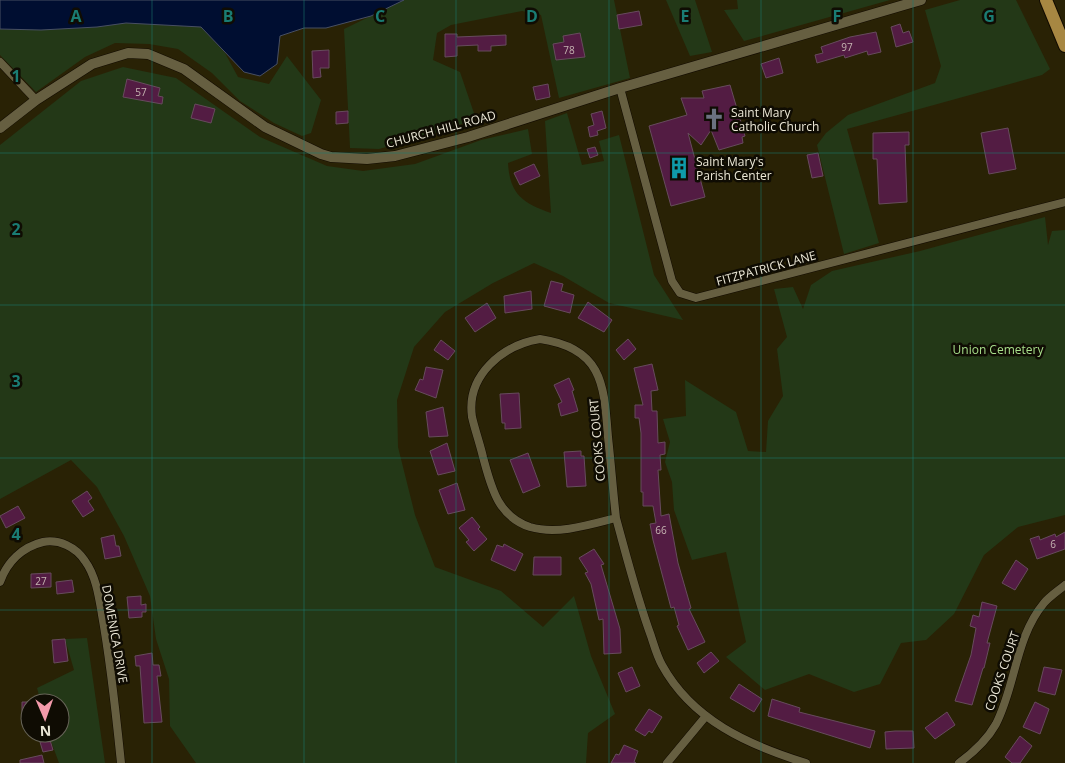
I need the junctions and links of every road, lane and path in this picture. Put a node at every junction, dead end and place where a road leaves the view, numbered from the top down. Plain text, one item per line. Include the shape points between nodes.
1 (921, 0) edge
2 (1046, 0) edge
3 (1065, 46) edge
4 (0, 62) edge
5 (620, 88) junction
6 (36, 100) junction
7 (0, 128) edge
8 (1065, 202) edge
9 (616, 518) junction
10 (0, 582) edge
11 (1065, 586) edge
12 (706, 716) junction
13 (122, 763) edge
14 (667, 763) edge
15 (806, 763) edge
16 (959, 763) edge

1 - 5 street, CHURCH HILL ROAD
2 - 3 main road
4 - 6 street
5 - 6 street, CHURCH HILL ROAD via 468,137 367,160 321,154 265,127 184,68 148,54 128,53 92,64
5 - 8 street, FITZPATRICK LANE via 672,281 680,293 696,298
6 - 7 street, CHURCH HILL ROAD
9 - 9 street, COOKS COURT via 605,396 598,374 586,358 563,344 540,339 513,346 492,361 476,382 472,397 472,416 498,502 520,523 544,530
9 - 12 street, COOKS COURT via 644,617 661,663 690,704
10 - 13 street, DOMENICA DRIVE via 16,555 32,544 62,542 85,560 93,575 109,651
11 - 16 street, COOKS COURT via 1045,601 1035,616 1022,642 1008,696 995,724 979,747
12 - 14 street
12 - 15 street, COOKS COURT via 751,744

